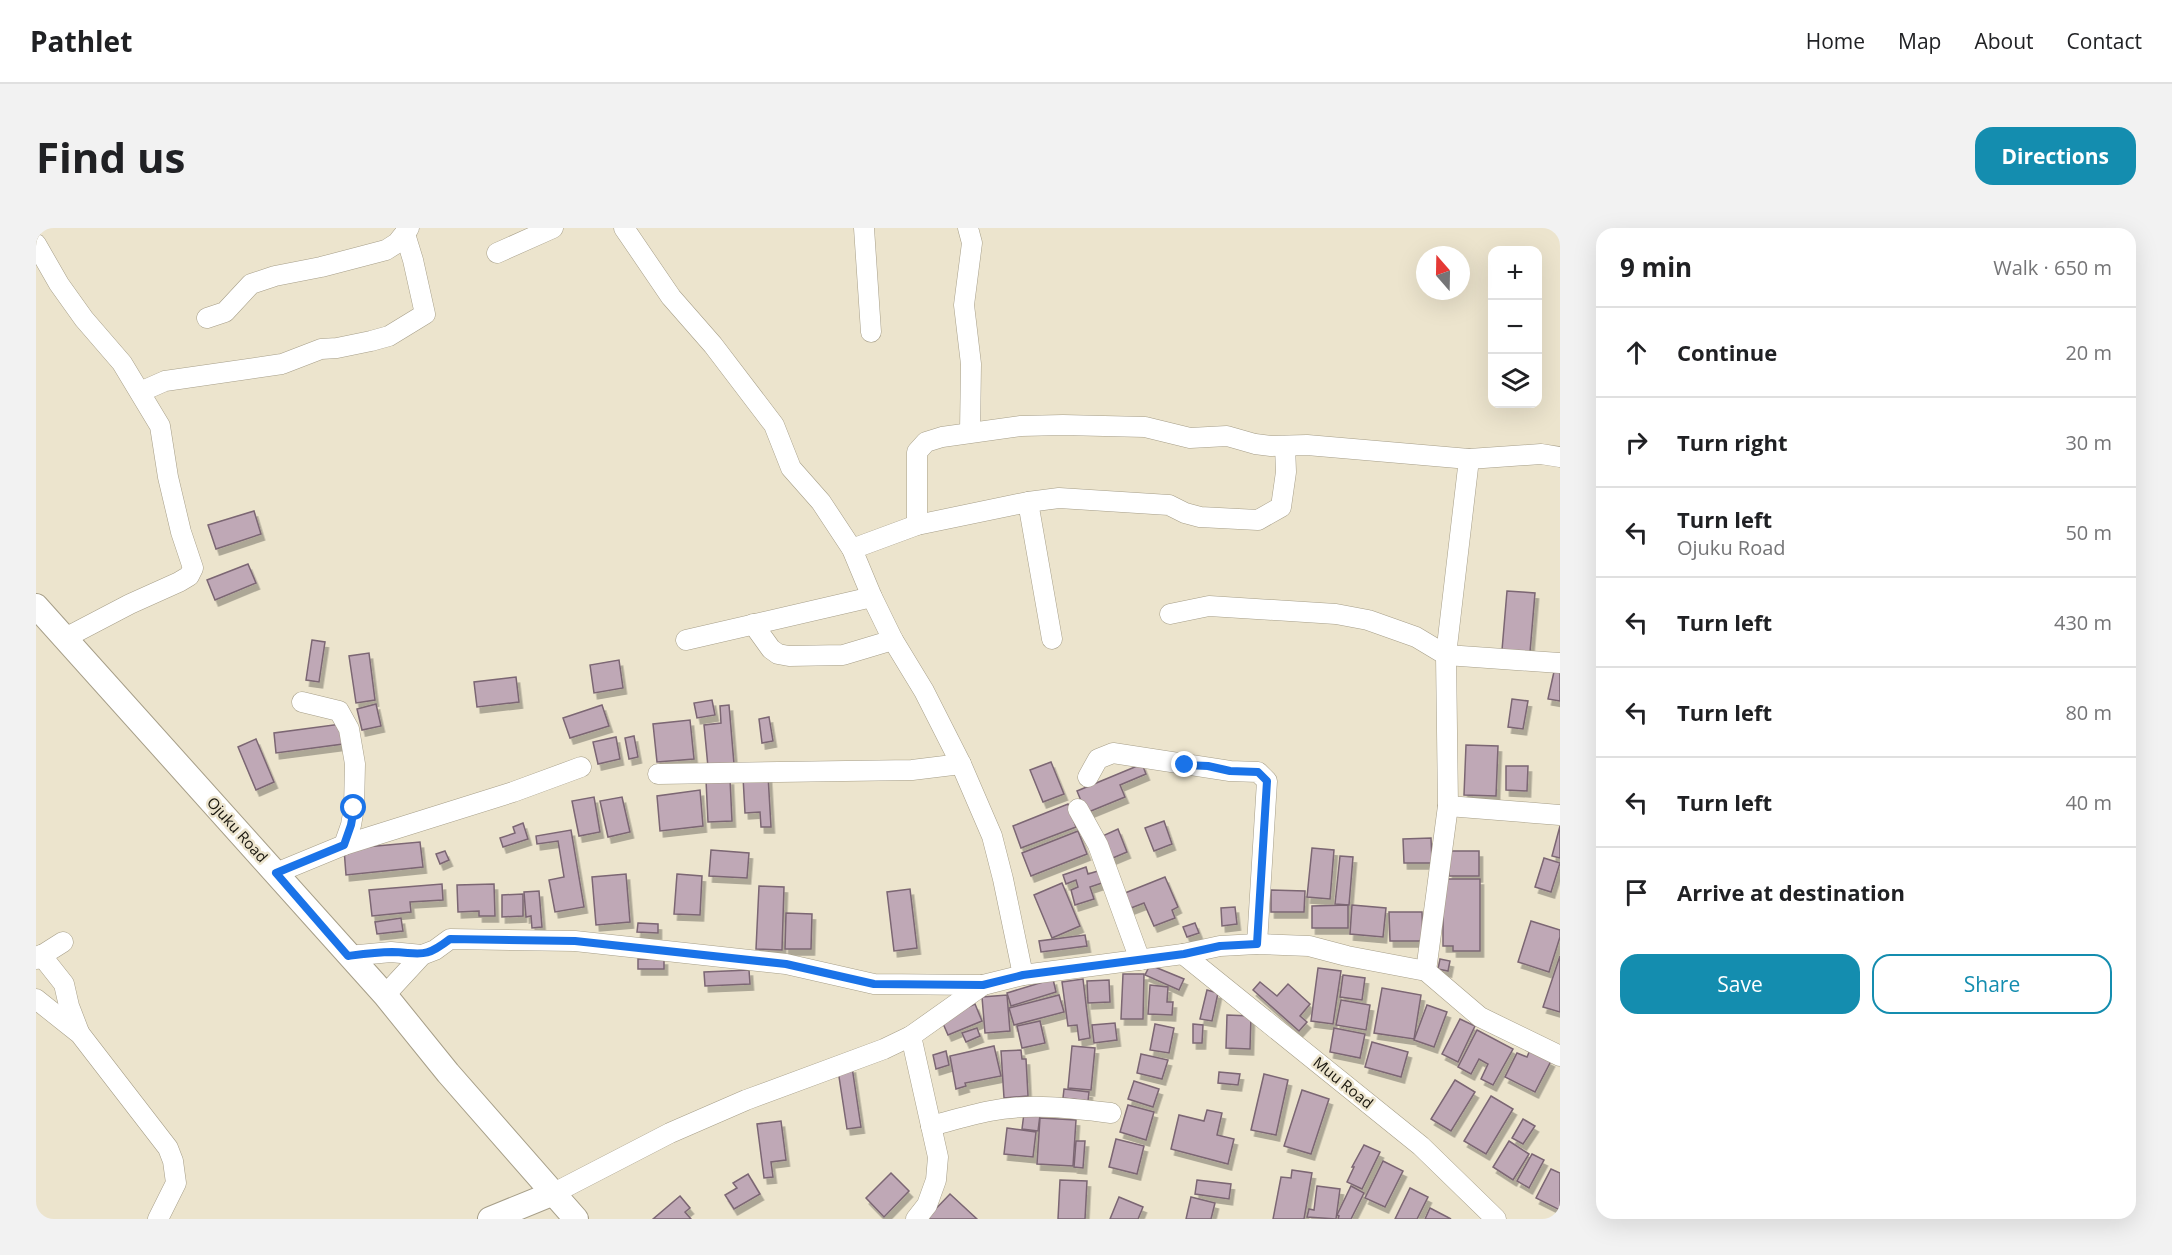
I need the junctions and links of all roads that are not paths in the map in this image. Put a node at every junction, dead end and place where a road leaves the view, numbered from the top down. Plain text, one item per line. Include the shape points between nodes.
1 (553, 228) edge
2 (624, 228) edge
3 (864, 228) edge
4 (968, 228) edge
5 (407, 231) edge
6 (36, 244) edge
7 (497, 253) dead end
8 (207, 318) dead end
9 (871, 332) dead end
10 (140, 392) junction
11 (970, 432) junction
12 (1285, 446) junction
13 (1560, 457) edge
14 (1469, 459) junction
15 (1028, 502) junction
16 (917, 525) junction
17 (852, 549) junction
18 (872, 597) junction
19 (36, 606) edge
20 (1170, 614) dead end
21 (753, 624) junction
22 (64, 638) junction
23 (1052, 639) dead end
24 (686, 640) dead end
25 (893, 640) junction
26 (1446, 655) junction
27 (1560, 663) edge
28 (302, 702) dead end
29 (961, 764) junction
30 (581, 767) dead end
31 (658, 774) dead end
32 (1088, 777) dead end
33 (1448, 806) junction
34 (1078, 809) dead end
35 (1560, 815) edge
36 (344, 845) junction
37 (276, 873) junction
38 (63, 942) dead end
39 (1257, 944) junction
40 (1184, 954) junction
41 (422, 955) junction
42 (348, 956) junction
43 (39, 957) edge
44 (1140, 960) junction
45 (1426, 971) junction
46 (1023, 975) junction
47 (983, 985) junction
48 (385, 996) junction
49 (36, 999) edge
50 (80, 1034) junction
51 (911, 1036) junction
52 (1560, 1056) edge
53 (1111, 1113) dead end
54 (931, 1126) junction
55 (554, 1193) junction
56 (158, 1219) edge
57 (490, 1219) edge
58 (576, 1219) edge
59 (916, 1219) edge
60 (1496, 1219) edge

1 - 7 street
2 - 17 street via 671,297 774,425 791,468 821,502
3 - 9 street
4 - 11 street via 972,243 964,305 972,372
5 - 8 street via 386,250 252,284 225,312
5 - 10 street via 425,314 414,322 389,336 321,349 282,364 165,381
6 - 10 street via 59,284
10 - 22 street via 160,426 168,477 193,568 179,582
11 - 12 street via 1033,425 1145,428 1190,438 1227,436
11 - 16 street via 926,442 917,452
12 - 14 street
12 - 15 street via 1281,507 1258,520 1200,517 1169,505 1118,500 1059,498
13 - 14 street via 1541,454
14 - 26 street
15 - 16 street
15 - 23 street
16 - 17 street
17 - 18 street
18 - 21 street
18 - 25 street
19 - 22 main road, Ojuku Road
20 - 26 street via 1209,606 1336,614 1368,620 1416,637
21 - 24 street
21 - 25 street via 771,649 789,656 843,655
22 - 37 main road, Ojuku Road
25 - 29 street
26 - 27 street
26 - 33 street
28 - 36 street via 339,711 349,729 355,790
29 - 31 street via 912,770
29 - 46 street via 992,836
30 - 36 street
32 - 39 street via 1098,759 1113,753 1258,772 1264,776 1267,781
33 - 35 street
33 - 45 street
34 - 44 street via 1098,845
36 - 37 street
37 - 42 main road, Ojuku Road
38 - 43 street
39 - 40 street via 1220,946
39 - 45 street via 1309,946
40 - 44 street
40 - 60 street, Muu Road via 1421,1146
41 - 42 street via 391,952
41 - 47 street via 450,939 575,941 786,964 874,984
41 - 48 street
42 - 48 main road, Ojuku Road
43 - 50 street via 64,984
44 - 46 street
45 - 52 street via 1480,1017
46 - 47 street
47 - 51 street
48 - 55 main road, Ojuku Road
49 - 50 street
50 - 56 street via 168,1148 176,1184
51 - 54 street
51 - 55 street via 670,1133
53 - 54 street via 1025,1107 989,1111
54 - 59 street via 938,1157 936,1180
55 - 57 main road
55 - 58 main road, Ojuku Road

